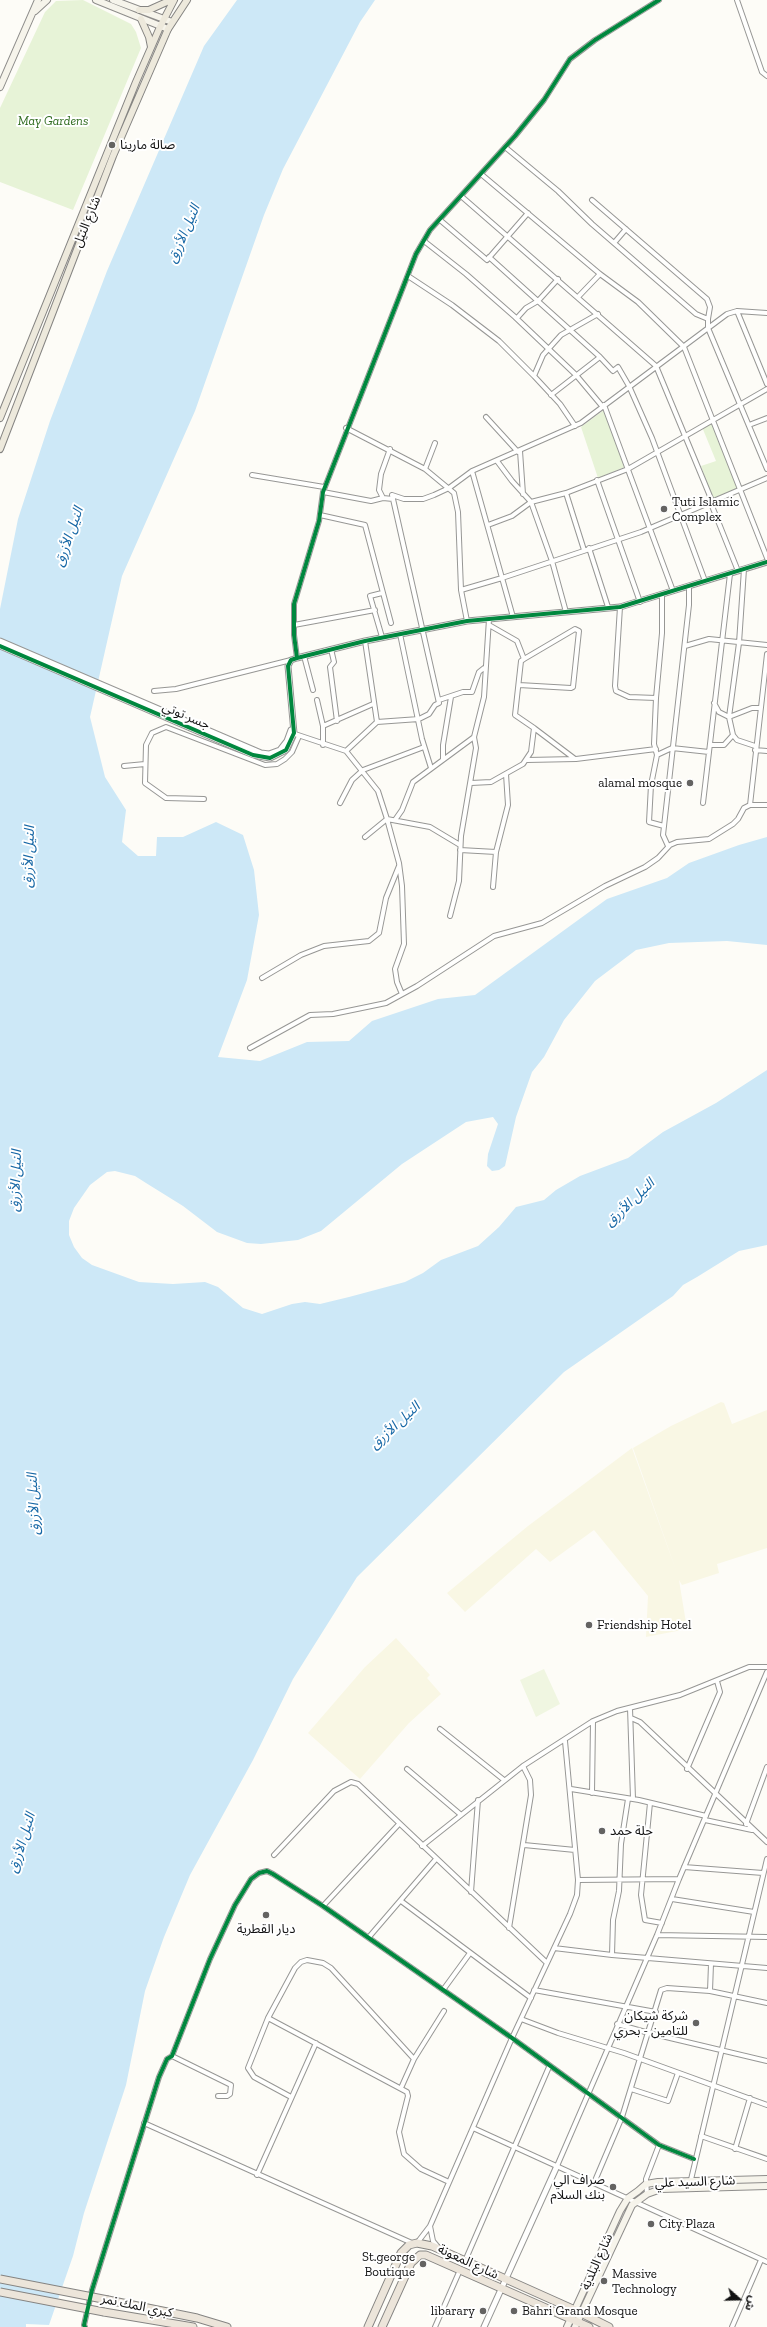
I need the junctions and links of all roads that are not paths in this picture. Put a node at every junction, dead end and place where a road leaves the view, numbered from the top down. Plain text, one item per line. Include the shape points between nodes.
1 (39, 0) edge
2 (47, 0) edge
3 (96, 0) edge
4 (113, 0) edge
5 (171, 0) edge
6 (174, 0) edge
7 (187, 0) edge
8 (659, 0) edge
9 (737, 0) edge
10 (35, 10) junction
11 (139, 10) junction
12 (141, 19) junction
13 (163, 19) junction
14 (172, 22) junction
15 (160, 26) junction
16 (168, 29) junction
17 (151, 48) junction
18 (767, 76) edge
19 (136, 82) junction
20 (144, 84) junction
21 (0, 87) edge
22 (505, 147) junction
23 (481, 174) junction
24 (461, 196) junction
25 (592, 200) dead end
26 (528, 213) junction
27 (440, 220) junction
28 (626, 229) junction
29 (506, 236) junction
30 (424, 241) junction
31 (614, 243) junction
32 (490, 257) junction
33 (600, 274) junction
34 (408, 276) junction
35 (558, 279) junction
36 (578, 297) junction
37 (538, 301) junction
38 (45, 308) junction
39 (53, 310) junction
40 (737, 310) junction
41 (767, 313) edge
42 (598, 314) junction
43 (517, 318) junction
44 (708, 320) junction
45 (708, 328) junction
46 (570, 330) junction
47 (684, 347) junction
48 (548, 349) junction
49 (600, 357) junction
50 (656, 366) junction
51 (576, 375) junction
52 (534, 376) junction
53 (14, 380) junction
54 (24, 384) junction
55 (767, 384) edge
56 (630, 386) junction
57 (767, 389) edge
58 (550, 395) junction
59 (740, 402) junction
60 (603, 406) junction
61 (486, 417) dead end
62 (0, 418) edge
63 (767, 418) edge
64 (712, 419) junction
65 (749, 425) junction
66 (575, 426) junction
67 (346, 428) junction
68 (684, 435) junction
69 (435, 443) dead end
70 (0, 449) edge
71 (390, 449) junction
72 (519, 451) junction
73 (657, 453) junction
74 (497, 461) junction
75 (767, 468) edge
76 (425, 469) junction
77 (628, 469) junction
78 (472, 471) junction
79 (252, 475) dead end
80 (767, 478) edge
81 (597, 480) junction
82 (449, 488) junction
83 (740, 489) junction
84 (324, 490) junction
85 (566, 493) junction
86 (523, 494) junction
87 (384, 498) junction
88 (393, 499) junction
89 (711, 501) junction
90 (531, 502) junction
91 (320, 514) junction
92 (680, 514) junction
93 (488, 525) junction
94 (650, 528) junction
95 (618, 539) junction
96 (590, 548) junction
97 (584, 550) junction
98 (767, 558) edge
99 (552, 561) junction
100 (767, 562) edge
101 (744, 569) junction
102 (738, 572) junction
103 (730, 574) junction
104 (502, 578) junction
105 (705, 582) junction
106 (689, 587) junction
107 (461, 590) junction
108 (673, 592) junction
109 (382, 593) junction
110 (662, 595) junction
111 (640, 602) junction
112 (608, 607) junction
113 (620, 607) junction
114 (375, 610) junction
115 (566, 612) junction
116 (513, 617) junction
117 (489, 619) junction
118 (467, 621) junction
119 (391, 623) dead end
120 (294, 625) junction
121 (489, 625) junction
122 (424, 630) junction
123 (400, 634) junction
124 (382, 637) junction
125 (722, 640) junction
126 (0, 641) edge
127 (365, 641) junction
128 (739, 643) junction
129 (767, 645) edge
130 (0, 646) edge
131 (685, 646) junction
132 (331, 649) junction
133 (767, 654) edge
134 (304, 656) junction
135 (297, 658) junction
136 (524, 659) junction
137 (291, 660) junction
138 (484, 668) junction
139 (519, 685) junction
140 (314, 690) dead end
141 (154, 691) dead end
142 (451, 697) junction
143 (656, 698) junction
144 (317, 700) dead end
145 (439, 700) junction
146 (714, 703) junction
147 (373, 704) junction
148 (760, 708) junction
149 (729, 717) junction
150 (419, 719) junction
151 (337, 721) junction
152 (377, 722) junction
153 (323, 726) junction
154 (534, 728) junction
155 (292, 733) junction
156 (299, 736) junction
157 (733, 736) junction
158 (474, 737) junction
159 (323, 745) junction
160 (710, 745) junction
161 (424, 747) junction
162 (672, 748) junction
163 (755, 748) junction
164 (656, 749) junction
165 (346, 751) junction
166 (767, 751) edge
167 (254, 752) junction
168 (709, 752) junction
169 (657, 755) junction
170 (443, 759) junction
171 (576, 759) junction
172 (527, 760) junction
173 (145, 764) junction
174 (124, 766) dead end
175 (431, 768) junction
176 (363, 770) junction
177 (506, 774) junction
178 (471, 783) junction
179 (204, 799) dead end
180 (340, 803) dead end
181 (703, 803) dead end
182 (750, 805) junction
183 (767, 805) edge
184 (386, 818) junction
185 (395, 820) junction
186 (664, 826) junction
187 (364, 837) dead end
188 (668, 846) junction
189 (460, 847) junction
190 (496, 852) junction
191 (399, 866) junction
192 (493, 887) dead end
193 (450, 916) dead end
194 (262, 978) dead end
195 (402, 994) junction
196 (250, 1048) dead end
197 (767, 1667) edge
198 (767, 1672) edge
199 (717, 1681) junction
200 (630, 1708) junction
201 (631, 1718) junction
202 (593, 1721) junction
203 (440, 1729) dead end
204 (565, 1741) junction
205 (523, 1766) junction
206 (767, 1767) edge
207 (407, 1769) dead end
208 (687, 1769) junction
209 (766, 1774) edge
210 (504, 1780) junction
211 (571, 1789) junction
212 (592, 1793) junction
213 (716, 1796) junction
214 (628, 1799) junction
215 (633, 1799) junction
216 (478, 1800) junction
217 (650, 1803) junction
218 (460, 1814) junction
219 (705, 1818) junction
220 (399, 1824) junction
221 (746, 1824) junction
222 (752, 1830) junction
223 (767, 1842) edge
224 (524, 1845) junction
225 (422, 1846) junction
226 (575, 1850) junction
227 (274, 1856) dead end
228 (436, 1859) junction
229 (767, 1860) edge
230 (684, 1867) junction
231 (763, 1873) junction
232 (642, 1878) junction
233 (679, 1878) junction
234 (578, 1880) junction
235 (619, 1880) junction
236 (471, 1892) junction
237 (672, 1900) junction
238 (401, 1902) junction
239 (323, 1906) junction
240 (754, 1912) junction
241 (662, 1922) junction
242 (509, 1928) junction
243 (657, 1935) junction
244 (369, 1937) junction
245 (767, 1937) edge
246 (748, 1938) junction
247 (554, 1948) junction
248 (470, 1953) junction
249 (612, 1956) junction
250 (647, 1958) junction
251 (547, 1963) junction
252 (711, 1964) junction
253 (741, 1966) junction
254 (767, 1968) edge
255 (443, 1990) junction
256 (534, 1990) junction
257 (710, 1991) junction
258 (734, 1995) junction
259 (531, 1998) junction
260 (767, 2003) edge
261 (624, 2008) junction
262 (444, 2011) dead end
263 (656, 2012) junction
264 (268, 2018) junction
265 (521, 2019) junction
266 (617, 2024) junction
267 (650, 2033) junction
268 (512, 2038) junction
269 (316, 2043) junction
270 (606, 2049) junction
271 (720, 2050) junction
272 (172, 2056) junction
273 (414, 2059) junction
274 (639, 2060) junction
275 (767, 2061) edge
276 (549, 2067) junction
277 (678, 2073) junction
278 (713, 2085) junction
279 (401, 2088) junction
280 (631, 2089) junction
281 (588, 2094) junction
282 (218, 2096) dead end
283 (291, 2097) junction
284 (750, 2098) junction
285 (767, 2106) edge
286 (622, 2117) junction
287 (144, 2123) junction
288 (473, 2128) junction
289 (701, 2136) junction
290 (659, 2145) junction
291 (514, 2148) junction
292 (736, 2149) junction
293 (767, 2158) edge
294 (694, 2160) junction
295 (556, 2166) junction
296 (257, 2175) junction
297 (767, 2179) edge
298 (449, 2182) junction
299 (594, 2183) junction
300 (646, 2184) junction
301 (689, 2185) junction
302 (767, 2186) edge
303 (647, 2194) junction
304 (628, 2198) junction
305 (636, 2202) junction
306 (430, 2226) junction
307 (415, 2243) junction
308 (441, 2250) junction
309 (761, 2260) junction
310 (465, 2261) junction
311 (767, 2262) edge
312 (460, 2270) junction
313 (597, 2272) junction
314 (0, 2279) edge
315 (505, 2279) junction
316 (501, 2288) junction
317 (0, 2292) edge
318 (578, 2312) junction
319 (574, 2323) edge
320 (85, 2327) edge
321 (193, 2327) edge
322 (227, 2327) edge
323 (368, 2327) edge
324 (382, 2327) edge
325 (435, 2327) edge
326 (484, 2327) edge
327 (567, 2327) edge
328 (589, 2327) edge
329 (609, 2327) edge
330 (732, 2327) edge

1 - 10 main road
2 - 10 main road
3 - 12 main road
4 - 11 main road
5 - 11 main road via 149,10
6 - 13 main road, شارع النيل
7 - 14 main road, شارع النيل
8 - 22 street via 595,40 570,59 544,100
9 - 18 street via 762,72
10 - 21 main road
11 - 13 main road
12 - 15 main road
12 - 17 main road
13 - 14 main road
13 - 15 main road, شارع النيل
14 - 16 main road, شارع النيل
15 - 16 main road
15 - 17 main road, شارع النيل
16 - 20 main road, شارع النيل
17 - 19 main road, شارع النيل
19 - 20 main road
19 - 38 main road, شارع النيل
20 - 39 main road, شارع النيل
22 - 23 street
22 - 31 street via 558,191
23 - 24 street
23 - 26 street
24 - 27 street
24 - 29 street
25 - 28 street
26 - 29 street
26 - 33 street
27 - 30 street
27 - 32 street via 487,260
28 - 31 street
28 - 44 street via 707,299 710,307
29 - 32 street
29 - 35 street
30 - 34 street
30 - 43 street
31 - 44 street via 696,314
32 - 37 street
33 - 36 street
33 - 47 street via 638,302
34 - 52 street via 499,341
34 - 67 street
35 - 36 street
35 - 37 street
36 - 42 street
37 - 43 street via 526,308
37 - 46 street
38 - 39 main road
38 - 53 main road, شارع النيل
39 - 54 main road, شارع النيل
40 - 41 street
40 - 45 street
40 - 55 street
42 - 46 street
42 - 50 street
43 - 48 street
44 - 45 street
45 - 47 street
45 - 59 street
46 - 48 street
46 - 49 street
47 - 50 street
47 - 64 street
48 - 51 street
48 - 52 street
49 - 51 street
49 - 56 street via 613,371 618,367
50 - 56 street
50 - 68 street
51 - 58 street
51 - 60 street
52 - 58 street
53 - 54 main road
53 - 62 main road, شارع النيل
54 - 70 main road, شارع النيل
56 - 60 street
56 - 73 street
57 - 59 street
58 - 66 street
59 - 64 street
59 - 65 street
60 - 66 street
60 - 77 street
61 - 72 street
63 - 65 street
64 - 68 street
64 - 83 street
65 - 75 street
66 - 72 street
67 - 71 street
67 - 84 street
68 - 73 street
68 - 89 street
69 - 76 street
71 - 76 street
71 - 87 street via 381,474 379,490
72 - 74 street
72 - 86 street
73 - 77 street
73 - 92 street
74 - 78 street
74 - 86 street
76 - 82 street
77 - 81 street
77 - 94 street
78 - 82 street
78 - 93 street
79 - 84 street
80 - 83 street
81 - 85 street
81 - 95 street
82 - 88 street via 423,499 404,499 392,495
82 - 107 street via 457,499
83 - 89 street
83 - 98 street
84 - 87 street via 371,501
84 - 91 street
85 - 90 street
85 - 97 street
86 - 90 street
87 - 88 street
88 - 122 street
89 - 92 street
89 - 102 street
90 - 93 street via 512,516
90 - 99 street
91 - 109 street via 365,525
91 - 120 street via 297,592
92 - 94 street
92 - 105 street
93 - 104 street
94 - 95 street
94 - 108 street
95 - 96 street
95 - 111 street
96 - 97 street
96 - 112 street
97 - 99 street
99 - 104 street
99 - 115 street
100 - 101 street
101 - 102 street
101 - 128 street
102 - 103 street
103 - 105 street
103 - 125 street
104 - 107 street
104 - 116 street
105 - 106 street
106 - 108 street
106 - 131 street
107 - 118 street
108 - 110 street
109 - 114 street via 370,596
109 - 119 street
110 - 111 street
110 - 143 street via 662,633
111 - 113 street
112 - 113 street
112 - 115 street
113 - 143 street via 616,691 629,697
114 - 120 street
114 - 124 street
115 - 116 street
116 - 117 street
117 - 118 street
117 - 121 street
118 - 122 street
120 - 135 street
121 - 136 street via 517,641
121 - 138 street
122 - 123 street
122 - 145 street
123 - 124 street
123 - 150 street
124 - 127 street
125 - 128 street
125 - 131 street via 709,639
125 - 146 street
126 - 167 street, جسر توتي
127 - 132 street
127 - 147 street
128 - 129 street
128 - 149 street
130 - 167 street, جسر توتي
131 - 162 street
132 - 134 street
132 - 151 street via 334,662 330,667
133 - 148 street
134 - 135 street
134 - 140 street
135 - 137 street
136 - 139 street via 521,661
136 - 139 street via 575,629 579,631 574,686 571,688
137 - 141 street via 176,689
137 - 155 street via 288,666
138 - 142 street via 479,672 472,692 463,692
138 - 158 street via 484,697
139 - 154 street via 515,715
142 - 145 street
142 - 170 street
143 - 164 street
144 - 153 street
145 - 150 street via 429,714
146 - 149 street via 719,712
146 - 160 street
147 - 151 street
147 - 152 street
148 - 149 street via 752,708
148 - 163 street
149 - 157 street
150 - 152 street
150 - 161 street
151 - 153 street
152 - 165 street
153 - 159 street
154 - 171 street
154 - 172 street via 531,752
155 - 156 street
155 - 167 street, جسر توتي via 288,748 280,755 267,758
156 - 159 street
156 - 173 street via 292,752 285,759 277,764 265,765 166,727 152,733 146,745
157 - 160 street via 724,745
157 - 163 street
158 - 170 street
158 - 178 street via 476,748
159 - 165 street
160 - 168 street
161 - 175 street
161 - 176 street
162 - 168 street
162 - 169 street
162 - 186 street
163 - 166 street
163 - 182 street
164 - 169 street
164 - 171 street
165 - 176 street
168 - 181 street
169 - 186 street via 651,785 649,822
170 - 175 street
171 - 172 street
172 - 177 street
173 - 174 street
173 - 179 street via 144,783 166,798
175 - 185 street via 413,782 402,810
176 - 180 street via 352,780
176 - 184 street via 378,791
177 - 178 street via 491,782
177 - 190 street via 508,805
178 - 189 street
182 - 183 street
182 - 188 street via 744,808 738,820 709,839 677,842
184 - 185 street
184 - 187 street
184 - 191 street
185 - 189 street via 430,827
186 - 188 street via 663,835
188 - 195 street via 658,858 645,867 605,886 542,923 494,936
189 - 190 street
189 - 193 street via 459,881
190 - 192 street
191 - 194 street via 386,898 379,933 369,941 319,948
191 - 195 street via 405,926 404,944 395,969 396,982
195 - 196 street via 386,1003 357,1010 310,1015
197 - 199 street via 749,1667
198 - 213 street
199 - 200 street via 680,1696
199 - 208 street via 720,1692
200 - 201 street
200 - 202 street
201 - 208 street via 640,1722
201 - 215 street
202 - 204 street
202 - 212 street
203 - 210 street
204 - 205 street
204 - 211 street
205 - 210 street
205 - 224 street via 531,1787
206 - 209 street
207 - 218 street
208 - 213 street
209 - 221 street
210 - 216 street
211 - 212 street
211 - 226 street
212 - 214 street
213 - 219 street
213 - 221 street
214 - 215 street
214 - 235 street
215 - 217 street
216 - 218 street
216 - 236 street
217 - 219 street
217 - 232 street
218 - 225 street
219 - 222 street
219 - 230 street
220 - 225 street
220 - 227 street via 363,1787 352,1782 334,1791
220 - 239 street
221 - 222 street
222 - 223 street
224 - 226 street
224 - 242 street
225 - 228 street
226 - 234 street
228 - 236 street
228 - 238 street
229 - 231 street
230 - 231 street
230 - 233 street
231 - 240 street
232 - 233 street
232 - 235 street
232 - 241 street via 641,1895 645,1920
233 - 237 street
234 - 235 street
234 - 247 street via 575,1901
235 - 249 street
236 - 242 street
237 - 240 street
237 - 241 street
238 - 244 street
238 - 248 street
239 - 244 street
239 - 272 street via 267,1871 251,1879 235,1905 210,1959
240 - 246 street
241 - 243 street
242 - 251 street
243 - 246 street
243 - 250 street
244 - 255 street
245 - 246 street
246 - 253 street
247 - 249 street
247 - 251 street
248 - 255 street
248 - 259 street
249 - 250 street
250 - 252 street
250 - 261 street
251 - 256 street
252 - 253 street
252 - 257 street
253 - 254 street
253 - 258 street
255 - 268 street
256 - 259 street
256 - 261 street
257 - 258 street
257 - 263 street via 667,1988 661,1990
258 - 260 street
258 - 271 street
259 - 265 street
261 - 263 street
261 - 266 street
262 - 273 street
263 - 267 street
264 - 269 street
264 - 273 street via 295,1968 301,1962 315,1960 331,1968
264 - 283 street via 248,2068 254,2077
265 - 268 street
265 - 270 street
266 - 267 street
266 - 270 street
267 - 271 street
267 - 274 street
268 - 276 street
268 - 288 street
269 - 279 street
269 - 283 street
270 - 274 street
270 - 281 street
271 - 275 street
271 - 278 street
272 - 282 street via 228,2082 231,2085 230,2094
272 - 287 street via 164,2064
273 - 279 street
274 - 277 street
274 - 280 street
276 - 281 street
276 - 291 street
277 - 278 street
277 - 280 street via 668,2101
278 - 284 street
278 - 289 street
279 - 298 street via 408,2093 399,2132 404,2154 421,2169
280 - 286 street
281 - 286 street
281 - 295 street
283 - 296 street
284 - 285 street
284 - 292 street
286 - 290 street
286 - 299 street
287 - 296 street
287 - 320 street via 92,2290
288 - 291 street
288 - 298 street
289 - 292 street
289 - 294 street
290 - 294 street
290 - 300 street
291 - 295 street
291 - 310 street
292 - 293 street
294 - 301 street
295 - 299 street
295 - 315 street
296 - 307 street
297 - 301 main road, شارع السيد علي
298 - 306 street
299 - 304 street
300 - 301 main road, شارع السيد علي
300 - 303 street
300 - 304 main road, شارع السيد علي
301 - 302 main road, شارع السيد علي
301 - 303 main road, شارع السيد علي
303 - 305 main road, شارع السيد علي
304 - 305 street
304 - 313 main road, شارع البلدية via 620,2211
305 - 309 street
305 - 313 main road, شارع البلدية via 629,2209
306 - 307 street
306 - 308 street via 433,2241
307 - 308 highway, شارع المعونة via 424,2243
307 - 323 highway via 401,2254
308 - 310 highway, شارع المعونة
309 - 311 street
309 - 330 street
310 - 315 highway, شارع المعونة
312 - 316 highway, شارع المعونة
312 - 324 highway, شارع المعونة via 426,2255 417,2256 411,2263
312 - 325 street
313 - 318 main road, شارع البلدية
314 - 322 highway, كبري المك نمر, bridge via 198,2318
315 - 316 street
315 - 318 highway, شارع المعونة
316 - 319 highway, شارع المعونة
316 - 326 street
317 - 321 highway, كبري المك نمر, bridge
318 - 319 main road, شارع البلدية
318 - 329 highway, شارع المعونة
319 - 327 main road, شارع البلدية
319 - 328 highway, شارع المعونة

